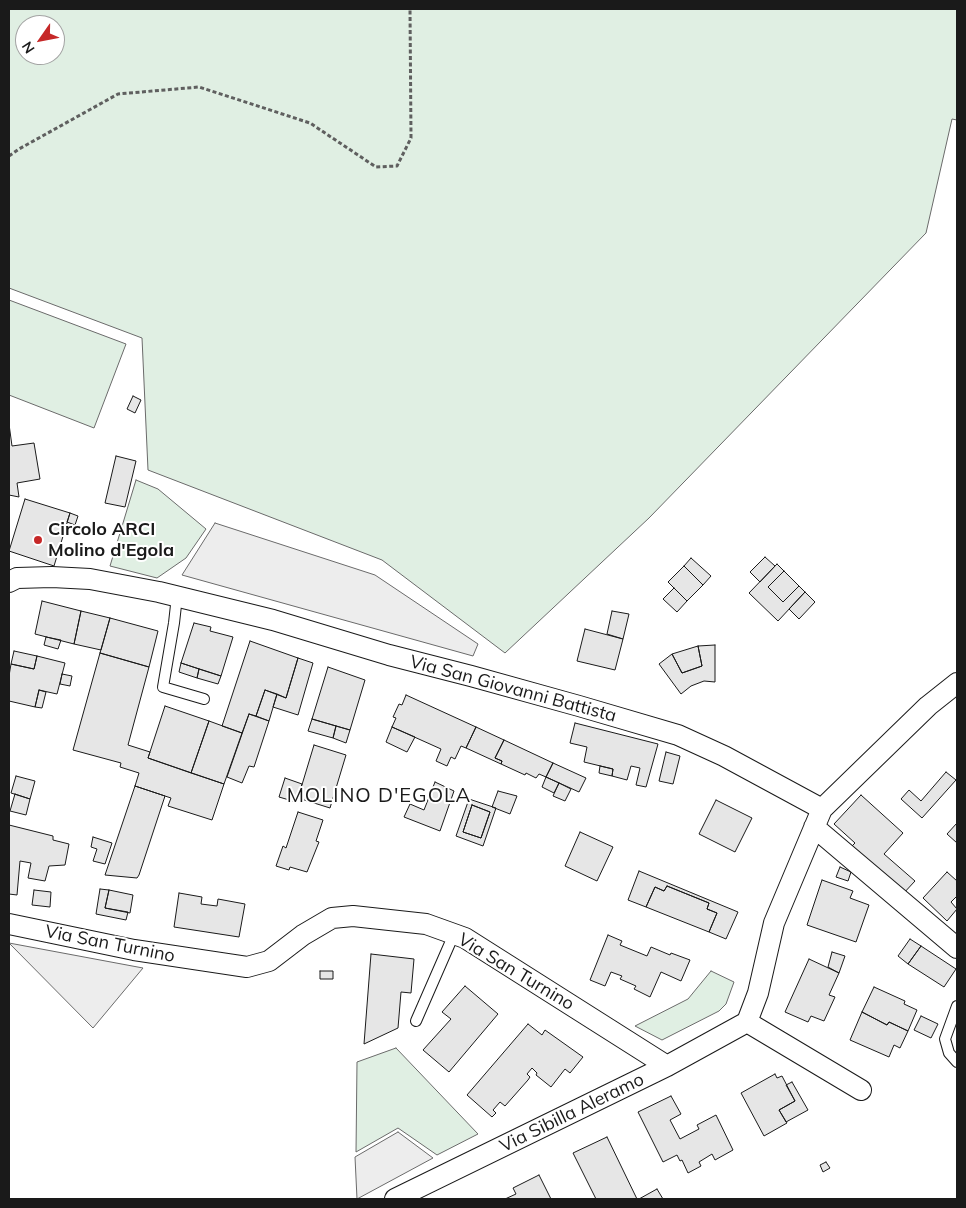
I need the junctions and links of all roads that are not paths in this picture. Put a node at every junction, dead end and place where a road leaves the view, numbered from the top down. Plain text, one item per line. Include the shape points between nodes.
1 (9, 582) edge
2 (177, 596) junction
3 (957, 683) edge
4 (204, 700) dead end
5 (818, 818) junction
6 (9, 924) edge
7 (454, 934) junction
8 (957, 948) edge
9 (957, 1006) edge
10 (416, 1021) dead end
11 (747, 1022) junction
12 (957, 1062) edge
13 (667, 1066) junction
14 (861, 1090) dead end
15 (395, 1199) edge

1 - 2 street, Via San Giovanni Battista via 17,578 52,576 90,579
2 - 4 lane via 163,686
2 - 5 street, Via San Giovanni Battista via 273,620 678,735 724,756
3 - 5 street via 928,706
5 - 8 street, Via San Giovanni Battista
5 - 11 street via 774,923 758,993
6 - 7 street, Via San Turnino via 131,950 247,966 269,961 332,918 353,916 426,924
7 - 10 lane
7 - 13 street, Via San Turnino
9 - 12 lane via 945,1039 949,1053
11 - 13 street, Via Sibilla Aleramo
11 - 14 street
13 - 15 street, Via Sibilla Aleramo

